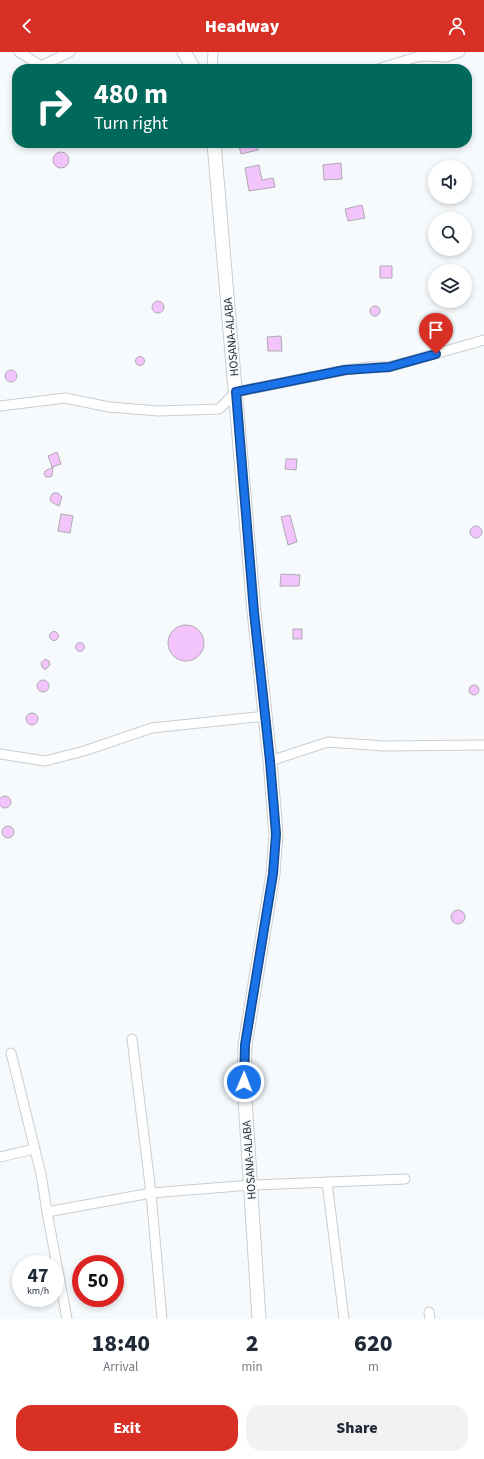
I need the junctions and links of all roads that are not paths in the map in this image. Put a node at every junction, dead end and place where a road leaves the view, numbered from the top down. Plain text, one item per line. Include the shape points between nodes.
1 (19, 52) edge
2 (70, 52) edge
3 (184, 52) edge
4 (214, 52) edge
5 (460, 52) edge
6 (38, 64) edge
7 (45, 64) edge
8 (191, 64) edge
9 (213, 64) edge
10 (394, 64) edge
11 (214, 148) edge
12 (484, 340) edge
13 (236, 392) junction
14 (0, 406) edge
15 (266, 716) junction
16 (484, 745) edge
17 (0, 754) edge
18 (270, 761) junction
19 (132, 1039) dead end
20 (11, 1053) dead end
21 (34, 1148) junction
22 (0, 1157) edge
23 (405, 1179) dead end
24 (327, 1182) junction
25 (251, 1185) junction
26 (151, 1193) junction
27 (47, 1212) junction
28 (67, 1319) edge
29 (162, 1319) edge
30 (259, 1319) edge
31 (344, 1319) edge

1 - 6 street
2 - 7 street
3 - 8 main road
4 - 9 street
5 - 10 street via 446,57 420,56
11 - 13 main road, HOSANA-ALABA
12 - 13 street via 389,367 345,370
13 - 14 street via 219,409 158,411 65,398
13 - 15 main road, HOSANA-ALABA via 254,612
15 - 17 street via 152,728 45,761
15 - 18 main road, HOSANA-ALABA
16 - 18 street via 384,746 328,742
18 - 25 main road, HOSANA-ALABA via 276,834 273,874 245,1045 244,1082
19 - 26 street
20 - 21 street
21 - 22 street
21 - 27 street
23 - 24 street
24 - 25 street
24 - 31 street
25 - 26 street
25 - 30 main road, HOSANA-ALABA
26 - 27 street
26 - 29 street
27 - 28 street

